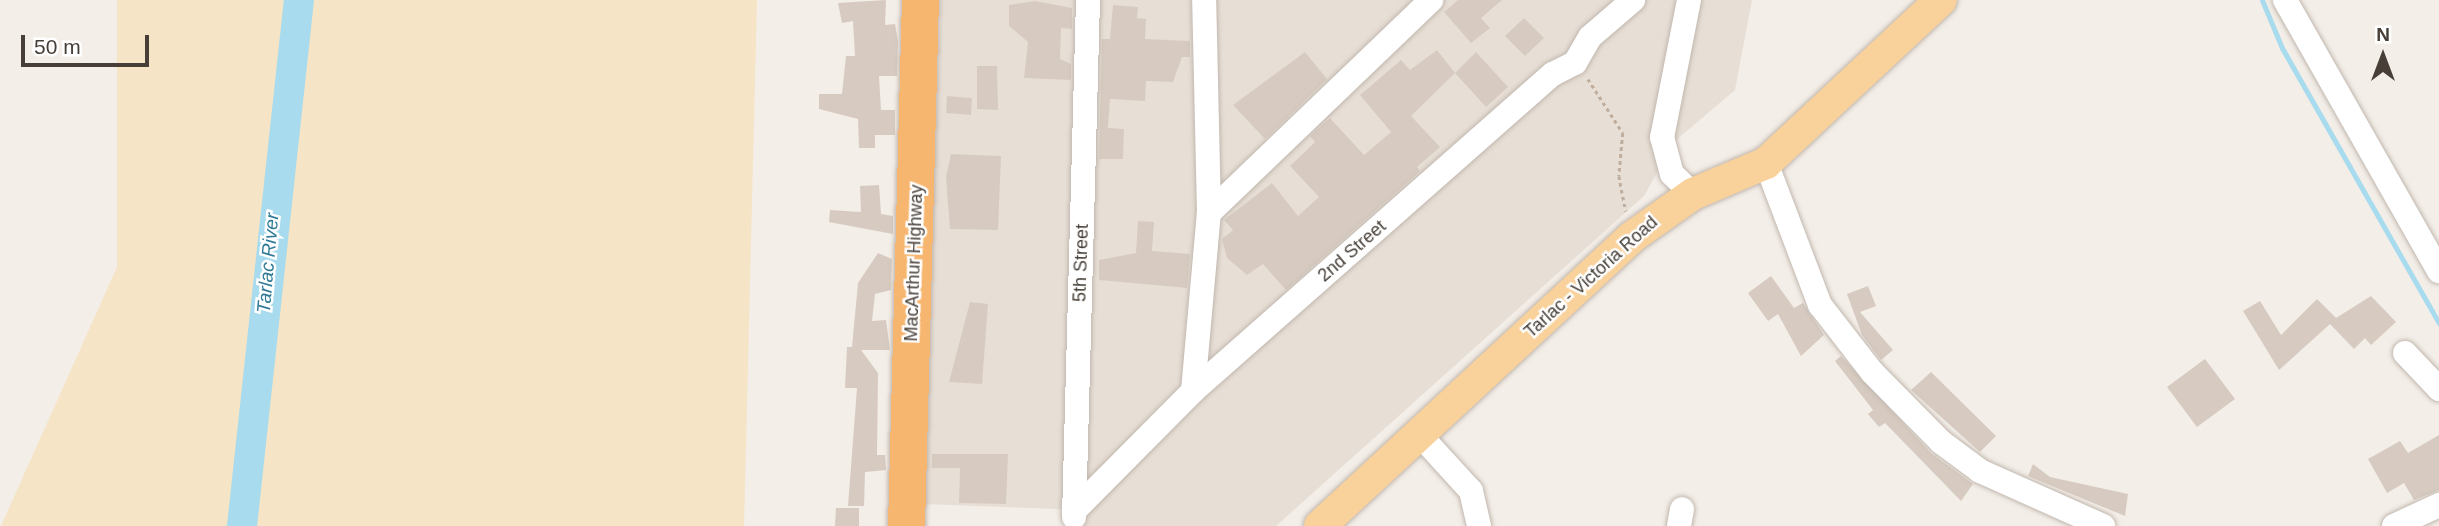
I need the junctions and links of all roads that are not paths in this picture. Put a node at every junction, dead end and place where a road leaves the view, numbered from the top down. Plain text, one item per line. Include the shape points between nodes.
1 (920, 0) edge
2 (1088, 0) edge
3 (1204, 0) edge
4 (1431, 0) edge
5 (1689, 0) edge
6 (1940, 0) edge
7 (2285, 0) edge
8 (1634, 1) edge
9 (1766, 163) junction
10 (1693, 194) junction
11 (1209, 213) junction
12 (2439, 271) edge
13 (2406, 353) dead end
14 (2439, 389) edge
15 (1193, 391) junction
16 (1419, 434) junction
17 (2439, 505) edge
18 (1074, 519) edge
19 (906, 526) edge
20 (1320, 526) edge
21 (1479, 526) edge
22 (2103, 526) edge
23 (2394, 526) edge

1 - 19 highway, MacArthur Highway
2 - 18 street, 5th Street
3 - 11 street
4 - 11 street
5 - 10 street via 1662,138 1672,174
6 - 9 main road, Tarlac - Victoria Road
7 - 12 street
8 - 15 street, 2nd Street via 1590,37 1574,63 1553,74
9 - 10 main road, Tarlac - Victoria Road
9 - 22 street via 1820,305 1872,372 1941,442 1980,471
10 - 16 main road, Tarlac - Victoria Road via 1632,237
11 - 15 street
13 - 14 street
15 - 18 street, 2nd Street
16 - 20 main road, Tarlac - Victoria Road
16 - 21 street via 1471,491
17 - 23 street

